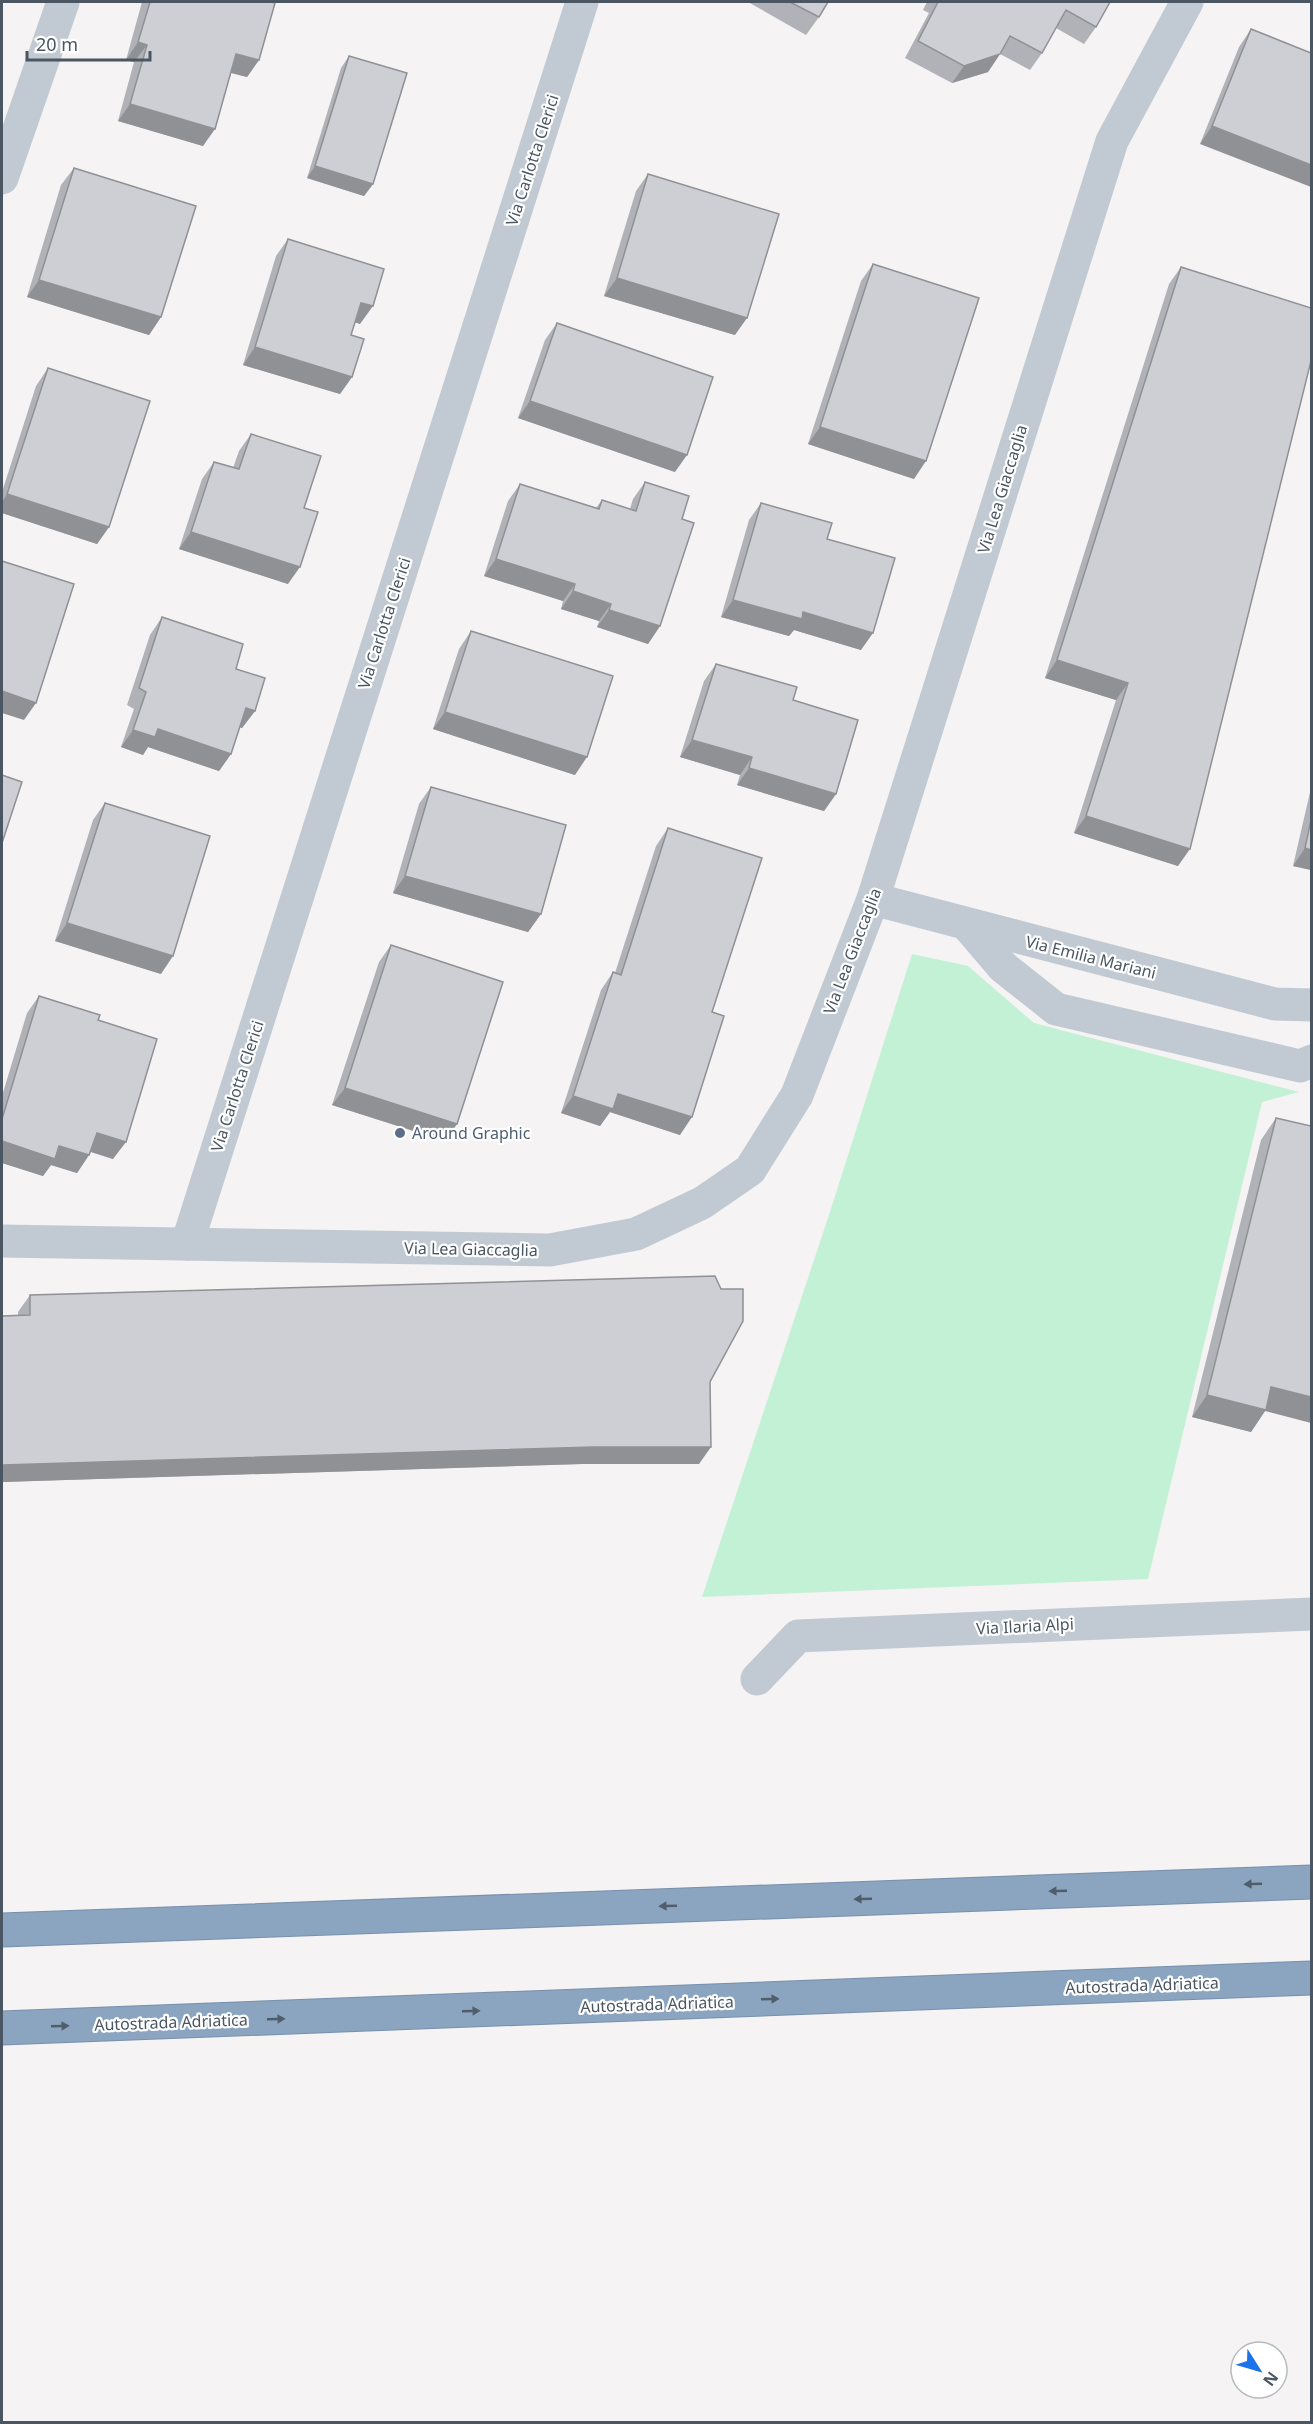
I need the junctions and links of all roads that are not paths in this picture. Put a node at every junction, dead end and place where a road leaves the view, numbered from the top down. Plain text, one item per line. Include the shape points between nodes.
1 (63, 2) edge
2 (582, 2) edge
3 (1187, 2) edge
4 (2, 178) edge
5 (873, 899) junction
6 (968, 926) junction
7 (1311, 1005) edge
8 (1311, 1061) edge
9 (2, 1241) edge
10 (187, 1244) junction
11 (1311, 1614) edge
12 (757, 1680) dead end
13 (1311, 1882) edge
14 (2, 1930) edge
15 (1311, 1978) edge
16 (2, 2028) edge

1 - 4 street
2 - 10 street, Via Carlotta Clerici
3 - 5 street, Via Lea Giaccaglia via 1112,141
5 - 6 street, Via Emilia Mariani
5 - 10 street, Via Lea Giaccaglia via 797,1095 750,1170 702,1203 636,1234 550,1250
6 - 7 street, Via Emilia Mariani via 1275,1004
6 - 8 street via 1003,967 1056,1009 1300,1066
9 - 10 street, Via Lea Giaccaglia
11 - 12 street, Via Ilaria Alpi via 798,1636
13 -> 14 highway
16 -> 15 highway, Autostrada Adriatica

